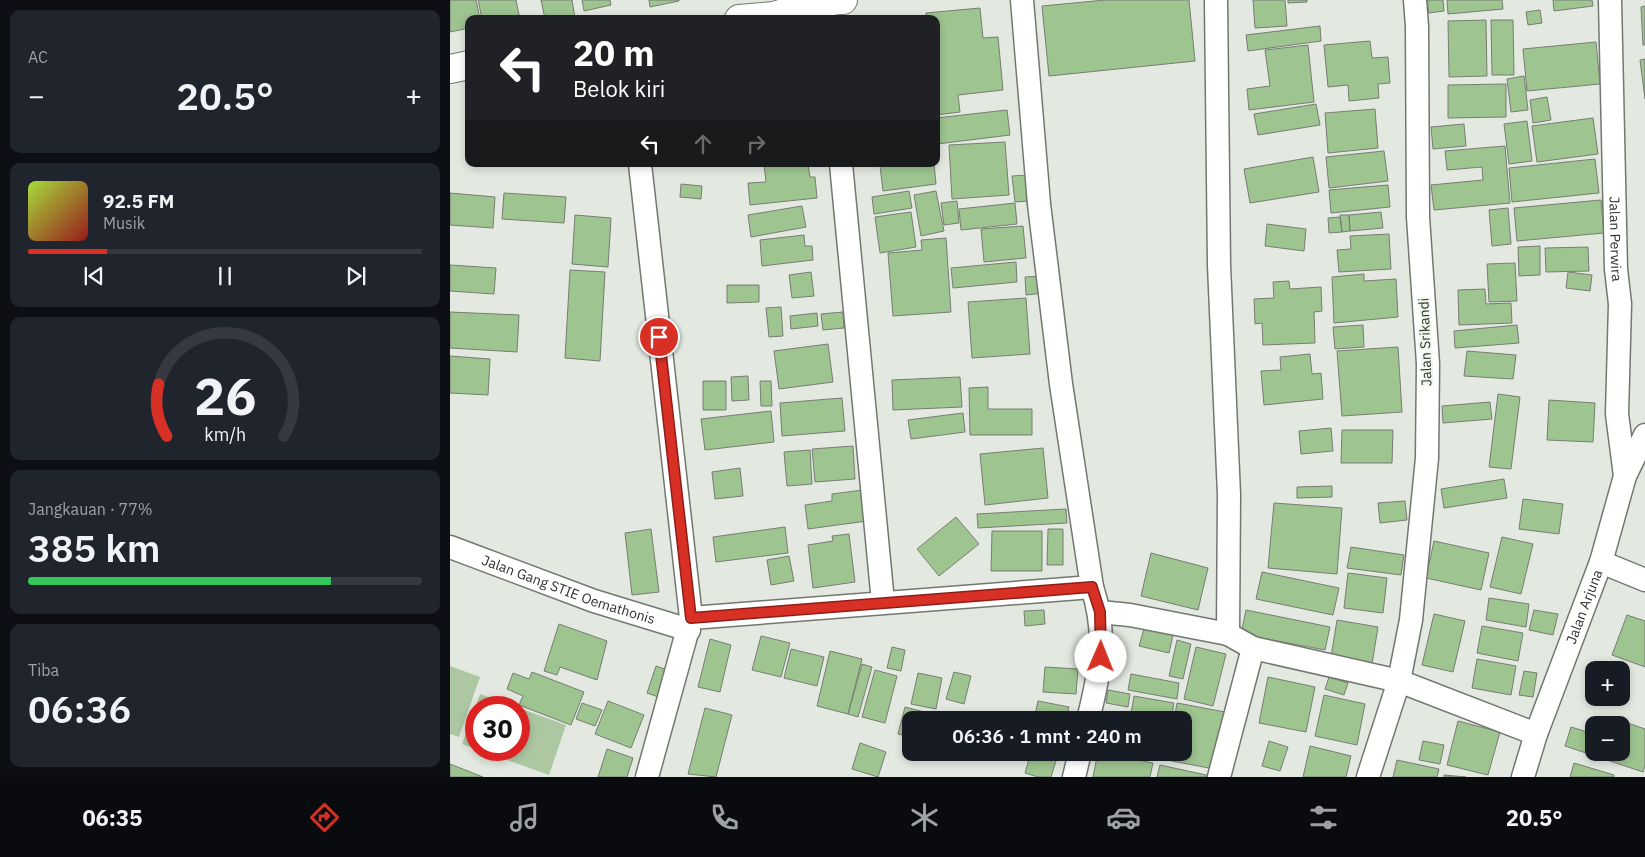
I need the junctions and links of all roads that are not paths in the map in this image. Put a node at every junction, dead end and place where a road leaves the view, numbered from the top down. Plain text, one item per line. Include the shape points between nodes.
1 (1022, 0) edge
2 (1216, 0) edge
3 (1415, 0) edge
4 (1610, 0) edge
5 (830, 7) edge
6 (772, 8) edge
7 (751, 15) edge
8 (465, 66) edge
9 (450, 69) edge
10 (640, 167) edge
11 (841, 167) edge
12 (1645, 435) edge
13 (1625, 476) junction
14 (450, 547) edge
15 (1601, 562) junction
16 (1645, 580) edge
17 (1092, 587) junction
18 (883, 602) junction
19 (1100, 612) junction
20 (690, 624) junction
21 (1228, 634) junction
22 (1253, 648) junction
23 (1398, 681) junction
24 (1090, 711) edge
25 (1536, 734) junction
26 (1078, 761) edge
27 (647, 777) edge
28 (1074, 777) edge
29 (1218, 777) edge
30 (1368, 777) edge
31 (1523, 777) edge

1 - 17 street via 1040,213 1061,384
2 - 21 street via 1220,265 1229,495
3 - 23 street, Jalan Srikandi via 1418,26 1418,217 1428,364 1427,458 1411,620
4 - 13 street, Jalan Perwira via 1616,268 1620,304 1617,414
5 - 6 main road
6 - 7 main road
8 - 9 main road
10 - 20 street
11 - 18 street
12 - 13 street, Jalan Arjuna
13 - 15 street, Jalan Arjuna
14 - 20 street, Jalan Gang STIE Oemathonis via 586,598
15 - 16 street
15 - 25 street, Jalan Arjuna
17 - 18 street
17 - 19 street
18 - 20 street
19 - 21 street
19 - 24 street via 1100,670
20 - 27 street
21 - 22 street
22 - 23 street
22 - 29 street
23 - 25 street
23 - 30 street, Jalan Srikandi
25 - 31 street, Jalan Arjuna
26 - 28 street

